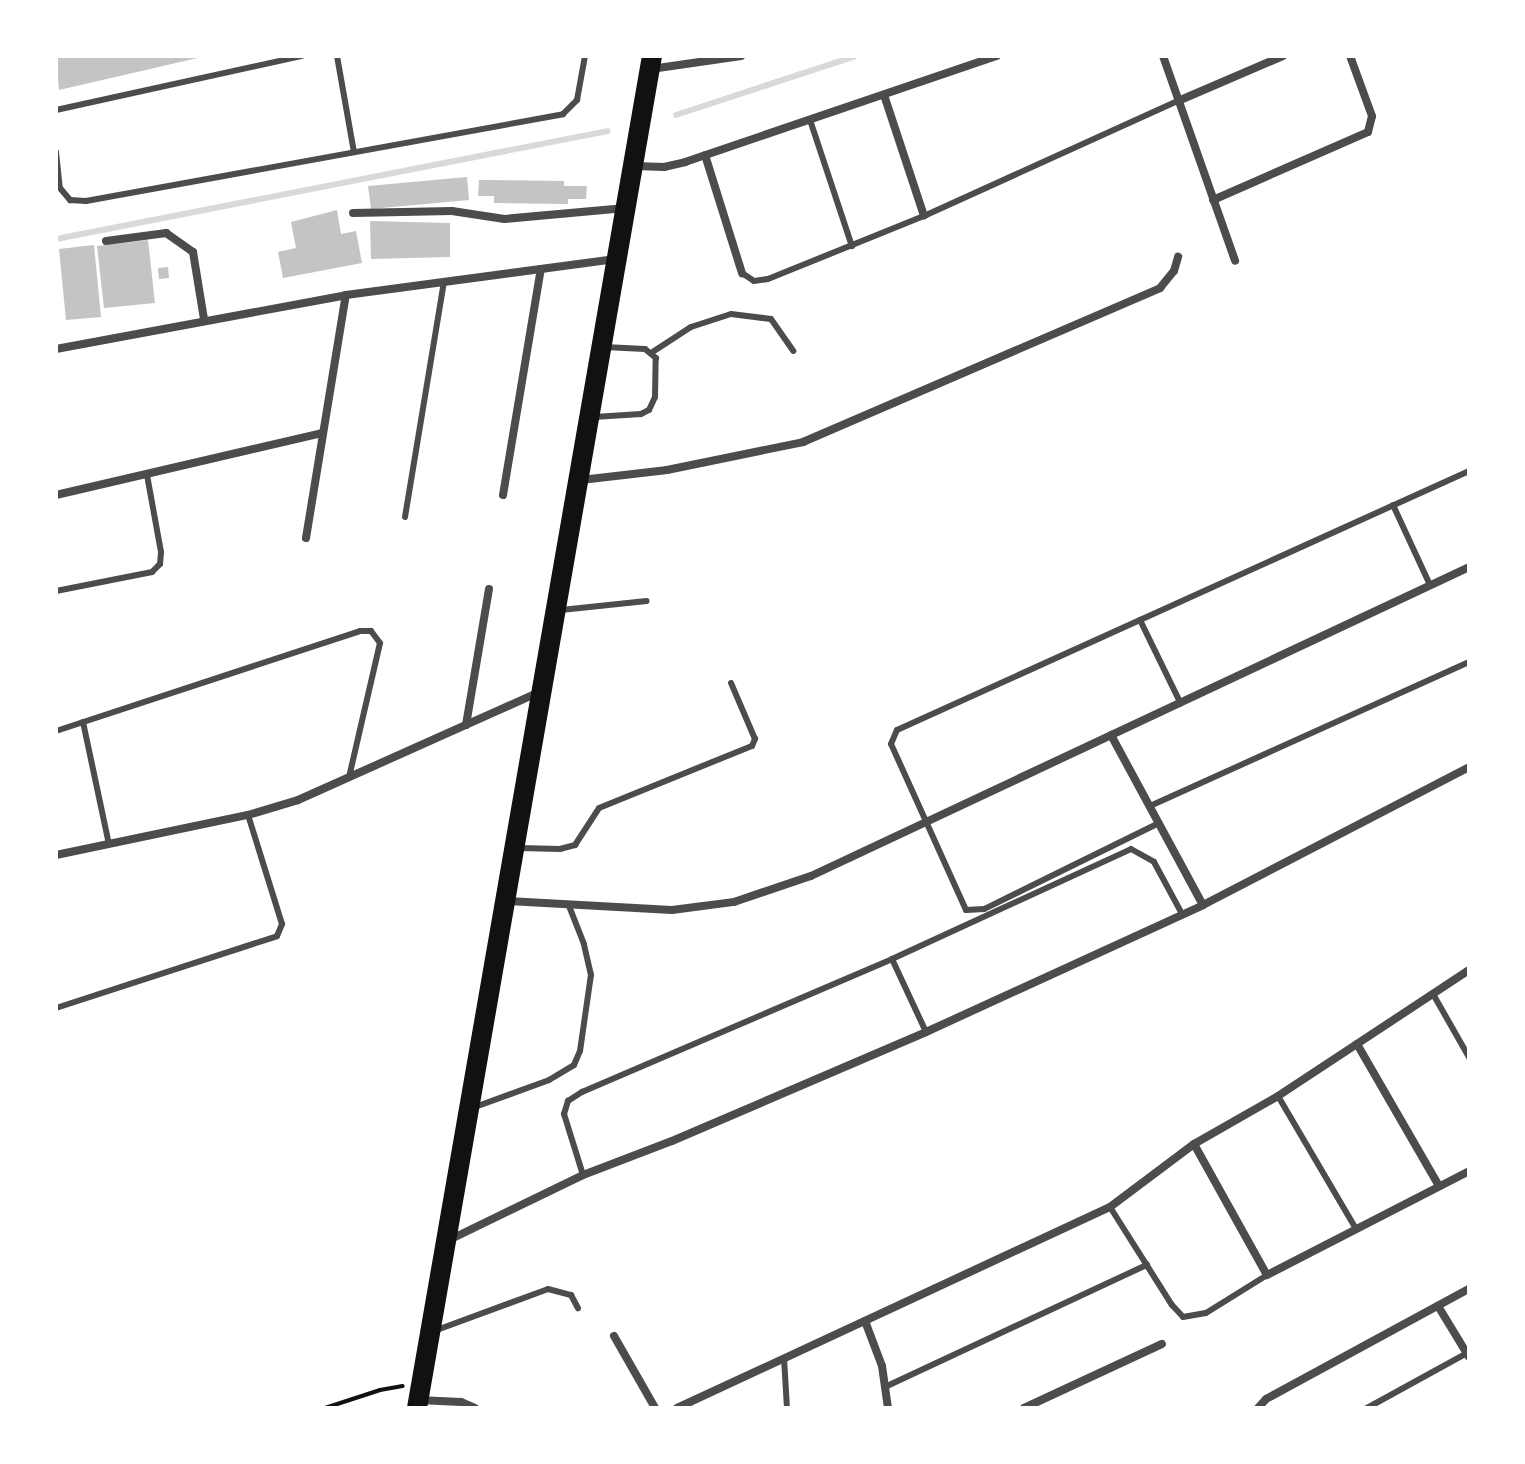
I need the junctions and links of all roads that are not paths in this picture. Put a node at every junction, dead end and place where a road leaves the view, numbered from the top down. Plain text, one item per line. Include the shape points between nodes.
1 (301, 56) edge
2 (337, 56) edge
3 (585, 56) edge
4 (741, 56) edge
5 (996, 56) edge
6 (1163, 56) edge
7 (1283, 56) edge
8 (1350, 56) edge
9 (651, 62) edge
10 (884, 95) junction
11 (1178, 101) junction
12 (56, 110) edge
13 (810, 120) junction
14 (56, 152) edge
15 (354, 152) junction
16 (705, 155) junction
17 (634, 166) junction
18 (1213, 200) junction
19 (626, 208) junction
20 (353, 213) dead end
21 (924, 216) junction
22 (106, 241) dead end
23 (852, 246) junction
24 (1178, 257) dead end
25 (618, 259) junction
26 (1235, 261) dead end
27 (541, 269) junction
28 (742, 273) joint
29 (444, 282) junction
30 (346, 295) junction
31 (204, 319) junction
32 (603, 346) junction
33 (56, 349) edge
34 (793, 351) dead end
35 (651, 353) junction
36 (591, 418) junction
37 (323, 433) junction
38 (1469, 471) edge
39 (147, 475) junction
40 (580, 480) junction
41 (56, 495) edge
42 (503, 495) dead end
43 (1393, 505) junction
44 (405, 517) dead end
45 (306, 538) dead end
46 (1469, 567) edge
47 (1429, 583) junction
48 (489, 589) dead end
49 (56, 591) edge
50 (647, 601) dead end
51 (557, 610) junction
52 (1140, 620) junction
53 (1469, 662) edge
54 (731, 683) dead end
55 (543, 690) junction
56 (1181, 704) junction
57 (83, 722) junction
58 (466, 725) junction
59 (56, 731) edge
60 (1111, 735) junction
61 (1469, 767) edge
62 (349, 777) junction
63 (1150, 806) junction
64 (248, 815) junction
65 (927, 823) junction
66 (1159, 823) junction
67 (109, 844) junction
68 (516, 847) junction
69 (56, 855) edge
70 (506, 901) junction
71 (1203, 905) junction
72 (569, 906) junction
73 (1182, 914) junction
74 (892, 959) junction
75 (1469, 970) edge
76 (1433, 994) junction
77 (56, 1008) edge
78 (926, 1032) junction
79 (1357, 1044) junction
80 (1469, 1057) edge
81 (1278, 1096) junction
82 (470, 1109) junction
83 (1194, 1144) junction
84 (1469, 1171) edge
85 (583, 1175) junction
86 (1439, 1186) junction
87 (1110, 1207) junction
88 (1356, 1229) junction
89 (446, 1242) junction
90 (1147, 1265) junction
91 (1267, 1275) junction
92 (1469, 1289) edge
93 (1438, 1306) junction
94 (578, 1308) dead end
95 (865, 1321) junction
96 (430, 1332) junction
97 (614, 1336) dead end
98 (1162, 1344) dead end
99 (1468, 1355) edge
100 (784, 1358) junction
101 (887, 1386) junction
102 (419, 1397) edge
103 (475, 1408) edge
104 (655, 1408) edge
105 (677, 1408) edge
106 (787, 1408) edge
107 (888, 1408) edge
108 (1024, 1408) edge
109 (1258, 1408) edge
110 (1367, 1408) edge

1 - 12 lane
2 - 15 lane
3 - 15 lane via 577,100 563,114
4 - 9 street
5 - 10 street
6 - 11 street
7 - 11 street
8 - 18 street via 1372,116 1368,132
9 - 17 main road
10 - 13 street
10 - 21 street
11 - 18 street
11 - 21 lane
13 - 16 street
13 - 23 lane
14 - 15 lane via 60,188 70,200 86,201
16 - 17 street via 664,167
16 - 28 street
17 - 19 main road
18 - 26 street
19 - 20 street via 504,219 452,211
19 - 25 main road
21 - 23 lane
22 - 31 street via 166,233 193,252
23 - 28 lane via 768,279 754,281
24 - 40 street via 1160,288 803,442 667,470
25 - 27 street
25 - 32 main road
27 - 29 street
27 - 42 street
29 - 30 street
29 - 44 lane
30 - 31 street
30 - 37 street
31 - 33 street
32 - 35 lane
32 - 36 main road
34 - 35 lane via 771,319 731,314 691,327
35 - 36 lane via 658,364 649,410
36 - 40 main road
37 - 39 street
37 - 45 street
38 - 43 lane
39 - 41 street
39 - 49 lane via 160,564 152,572
40 - 51 main road
43 - 47 lane
43 - 52 lane
46 - 47 street
47 - 56 street
48 - 58 street
50 - 51 lane
51 - 55 main road
52 - 56 lane
52 - 65 lane via 897,730 891,744
53 - 63 lane
54 - 68 lane via 755,739 752,746 609,802 568,848
55 - 58 street
55 - 68 main road
56 - 60 street
57 - 59 lane
57 - 62 lane via 371,631 380,643
57 - 67 lane
58 - 62 street
60 - 63 street
60 - 65 street
61 - 71 street
62 - 64 street
63 - 66 street
64 - 67 street
64 - 77 lane via 282,924 277,936
65 - 66 lane via 959,903 974,912
65 - 72 street via 811,876 734,902 672,910
66 - 71 street
67 - 69 street
68 - 70 main road
70 - 72 street
70 - 82 main road
71 - 73 street
72 - 82 lane via 591,975 574,1065 549,1080
73 - 74 lane via 1154,862 1131,849
73 - 78 street
74 - 78 lane
74 - 85 lane via 568,1101 564,1114
75 - 76 street
76 - 79 street
76 - 80 lane
78 - 85 street
79 - 81 street
79 - 86 street
81 - 83 street
81 - 88 lane
82 - 89 main road
83 - 87 street
83 - 91 street
84 - 86 street
85 - 89 street
86 - 88 street
87 - 90 lane
87 - 95 street
88 - 91 street
89 - 96 main road
90 - 91 lane via 1172,1305 1190,1319
90 - 101 lane
92 - 93 street
93 - 99 street
93 - 109 street
94 - 96 lane via 571,1295 548,1289
95 - 100 street
95 - 101 street
96 - 102 main road
97 - 104 street
98 - 108 street
99 - 110 lane
100 - 105 street
100 - 106 lane
101 - 107 street
102 - 103 street

